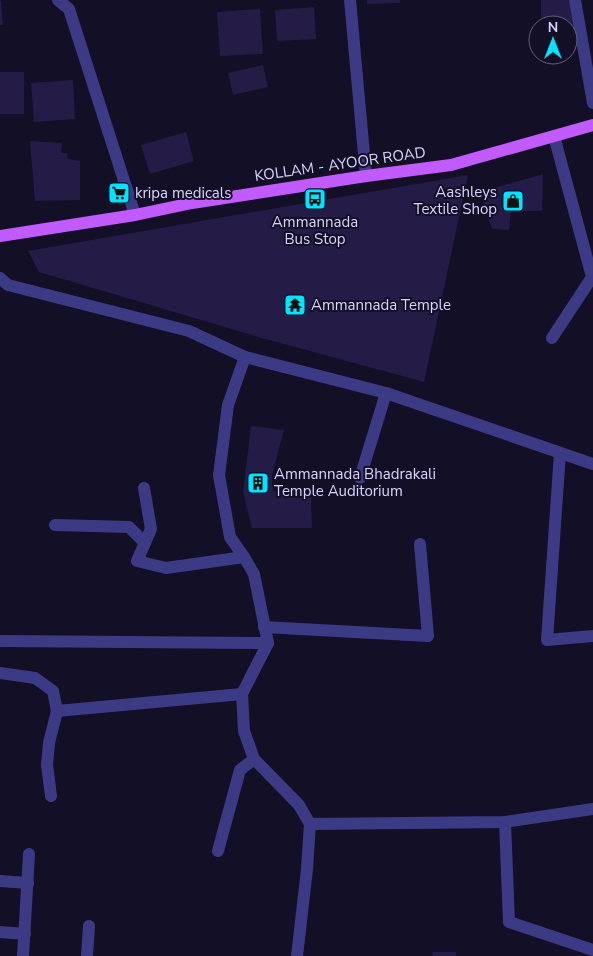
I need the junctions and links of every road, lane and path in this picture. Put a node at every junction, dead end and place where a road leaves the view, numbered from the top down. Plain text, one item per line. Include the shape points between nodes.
1 (58, 0) edge
2 (350, 0) edge
3 (575, 0) edge
4 (593, 102) edge
5 (593, 125) edge
6 (554, 136) junction
7 (366, 176) junction
8 (135, 216) junction
9 (0, 236) edge
10 (0, 278) edge
11 (552, 338) dead end
12 (245, 357) junction
13 (386, 392) junction
14 (560, 453) junction
15 (593, 464) edge
16 (360, 478) dead end
17 (144, 488) dead end
18 (55, 525) dead end
19 (145, 543) junction
20 (420, 544) dead end
21 (244, 557) junction
22 (264, 628) junction
23 (593, 636) edge
24 (0, 641) edge
25 (268, 643) junction
26 (0, 673) edge
27 (242, 694) junction
28 (57, 711) junction
29 (254, 759) junction
30 (51, 796) dead end
31 (593, 809) edge
32 (505, 822) junction
33 (310, 824) junction
34 (218, 851) dead end
35 (29, 854) dead end
36 (0, 881) edge
37 (28, 883) junction
38 (89, 926) dead end
39 (0, 932) edge
40 (25, 934) junction
41 (593, 950) edge
42 (23, 956) edge
43 (88, 956) edge
44 (297, 956) edge

1 - 8 street via 69,10
2 - 7 street
3 - 4 street
5 - 6 main road, KOLLAM - AYOOR ROAD
6 - 7 main road, KOLLAM - AYOOR ROAD via 451,165
6 - 11 street via 592,276
7 - 8 main road, KOLLAM - AYOOR ROAD via 192,203
8 - 9 main road, KOLLAM - AYOOR ROAD
10 - 12 street via 8,285 189,331
12 - 13 street
12 - 21 street via 228,405 219,475 230,537
13 - 14 street
13 - 16 street
14 - 15 street
14 - 23 street via 548,640
17 - 19 street via 151,529
18 - 19 street via 129,527
19 - 21 street via 137,562 166,568
20 - 22 street via 428,636
21 - 22 street via 254,574
22 - 25 street
24 - 25 street
25 - 27 street
26 - 28 street via 35,678 53,691
27 - 28 street
27 - 29 street via 244,731
28 - 30 street via 47,766
29 - 33 street via 299,804
29 - 34 street via 240,770
31 - 32 street
32 - 33 street
32 - 41 street via 509,922
33 - 44 street
35 - 37 street
36 - 37 street
37 - 40 street
38 - 43 street
39 - 40 street
40 - 42 street

